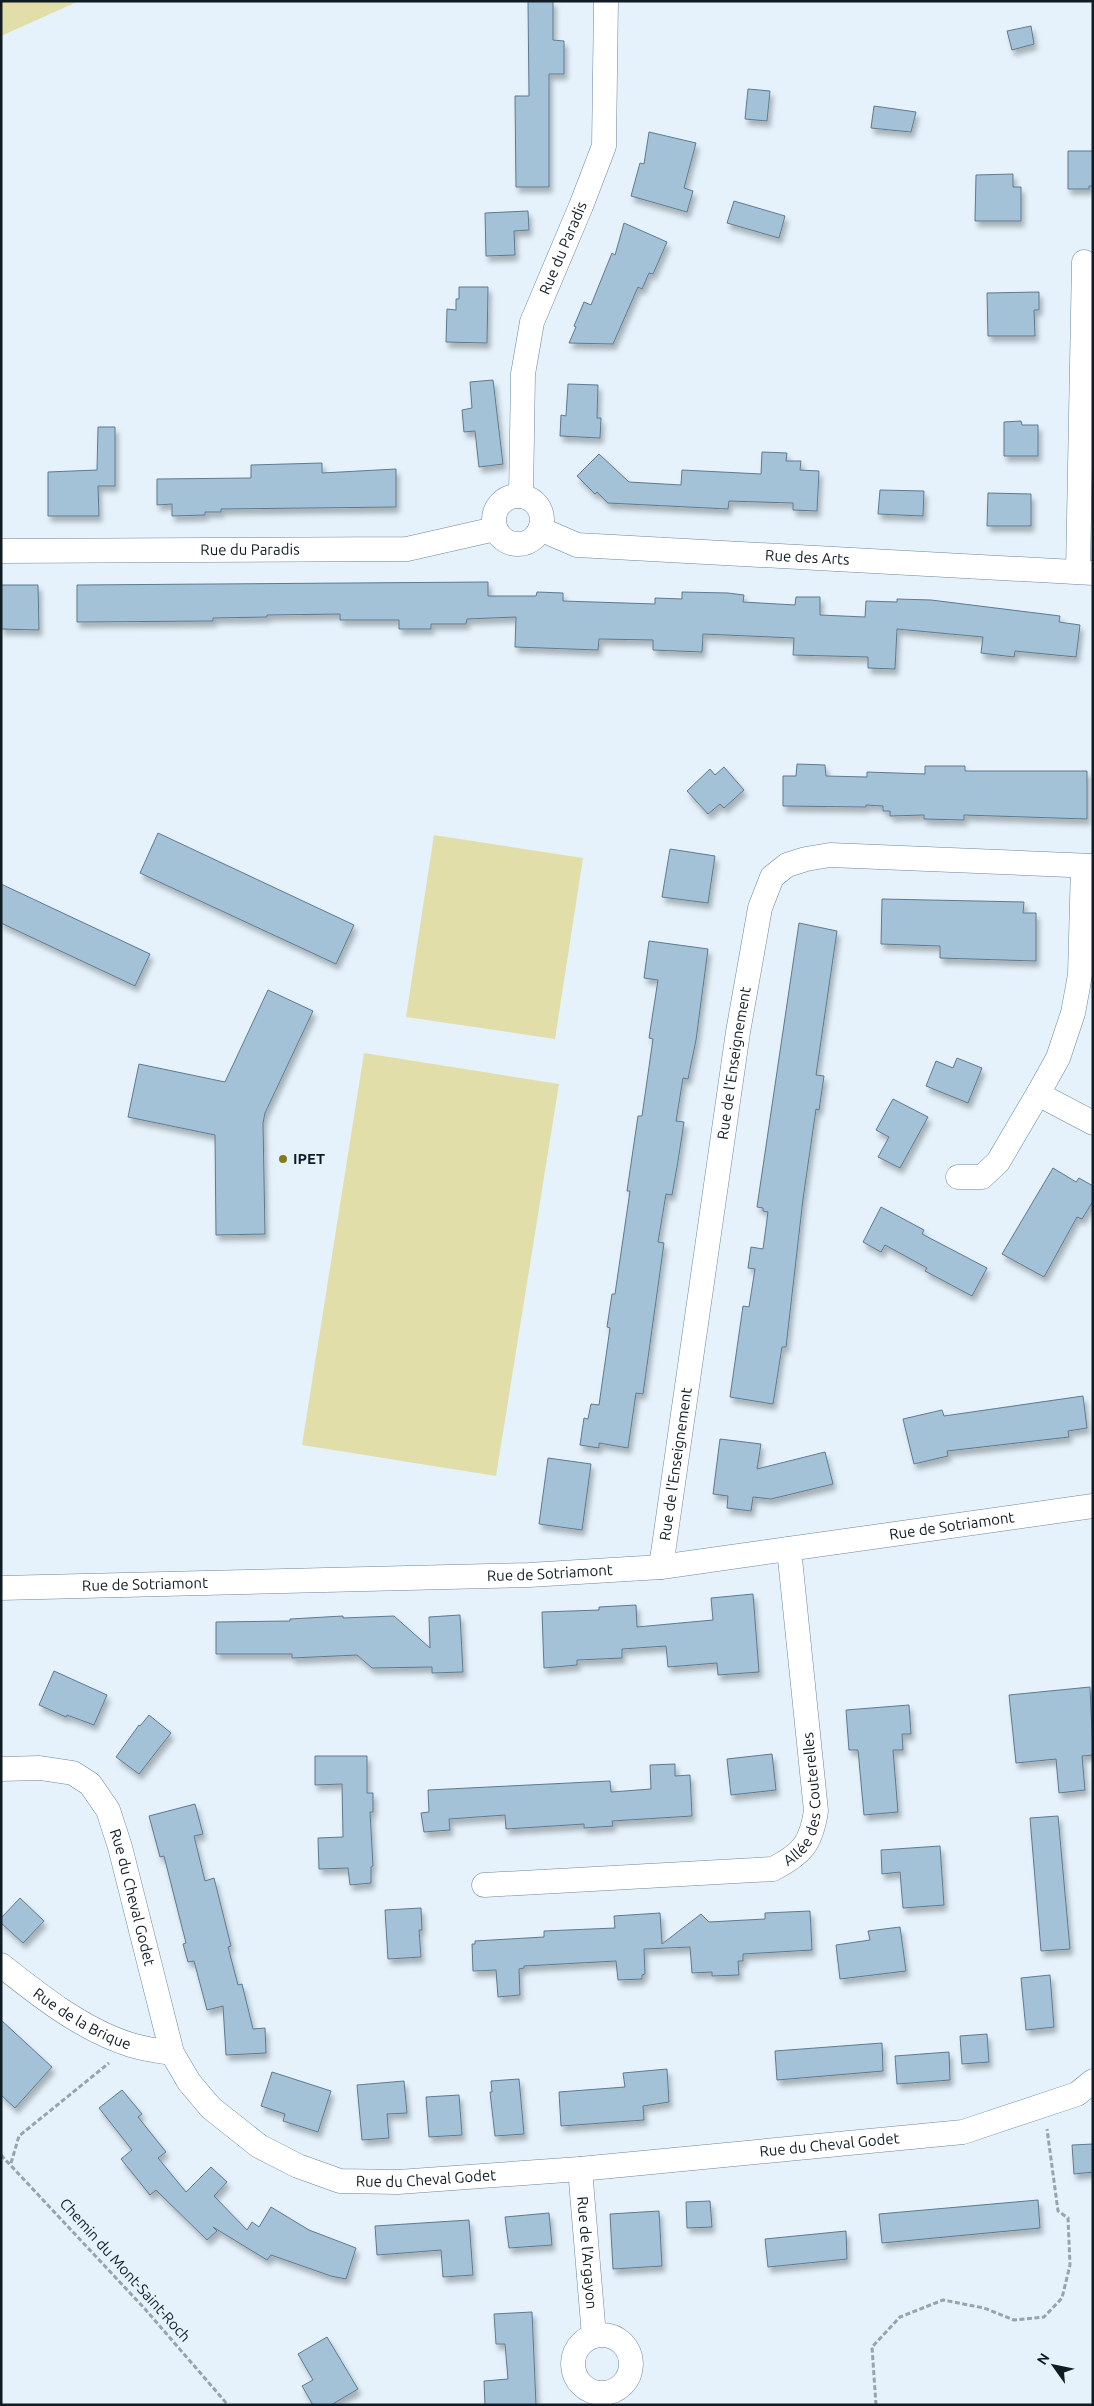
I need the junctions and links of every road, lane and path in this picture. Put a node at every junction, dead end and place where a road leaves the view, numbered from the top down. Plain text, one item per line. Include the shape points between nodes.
1 (606, 1) edge
2 (1084, 262) dead end
3 (522, 496) junction
4 (495, 529) junction
5 (540, 529) junction
6 (1, 552) edge
7 (1085, 572) edge
8 (1088, 866) edge
9 (1038, 1094) junction
10 (1093, 1123) edge
11 (958, 1177) dead end
12 (1093, 1506) edge
13 (789, 1549) junction
14 (661, 1567) junction
15 (1, 1588) edge
16 (1, 1769) edge
17 (484, 1885) dead end
18 (1, 1965) edge
19 (131, 2046) junction
20 (172, 2053) junction
21 (1093, 2081) edge
22 (1044, 2105) junction
23 (1, 2155) edge
24 (11, 2163) junction
25 (580, 2169) junction
26 (594, 2336) junction
27 (616, 2399) edge
28 (228, 2405) edge
29 (876, 2405) edge

1 - 3 street, Rue du Paradis via 604,146 532,322 523,374
2 - 7 street, Rue des Arts
3 - 4 street via 505,499 497,507
3 - 5 street via 530,498 540,511
4 - 5 street via 507,541 520,543 528,542
4 - 6 street, Rue du Paradis via 407,549
5 - 7 street, Rue des Arts via 577,545
8 - 9 street, Rue de l'Enseignement via 1080,976 1073,1013 1058,1058
8 - 14 street, Rue de l'Enseignement via 830,855 787,865 772,878 760,908 738,1032
9 - 10 street
9 - 11 street, Rue de l'Enseignement via 998,1162 982,1176
12 - 13 street, Rue de Sotriamont
13 - 14 street, Rue de Sotriamont
13 - 17 street, Allée des Couterelles via 816,1811 813,1831 796,1857 773,1869
14 - 15 street, Rue de Sotriamont via 529,1575
16 - 20 street, Rue du Cheval Godet via 40,1768 73,1773 90,1784 108,1810
18 - 19 street, Rue de la Brique via 38,1995
19 - 20 street, Rue de la Brique
19 - 24 path via 19,2136
20 - 25 street, Rue du Cheval Godet via 189,2082 211,2108 259,2146 298,2166 340,2181 398,2182
21 - 22 street, Rue du Cheval Godet via 1077,2094
22 - 25 street, Rue du Cheval Godet via 963,2132
22 - 29 path via 1058,2211 1068,2218 1070,2265 1062,2298 1044,2317 1014,2320 984,2308 943,2300 900,2318 872,2346
23 - 24 path, Chemin du Mont-Saint-Roch
24 - 28 path, Chemin du Mont-Saint-Roch
25 - 26 street, Rue de l'Argayon
26 - 27 street via 609,2335 618,2339 632,2359 632,2369
26 - 27 street via 578,2347 573,2367 576,2377 586,2389

